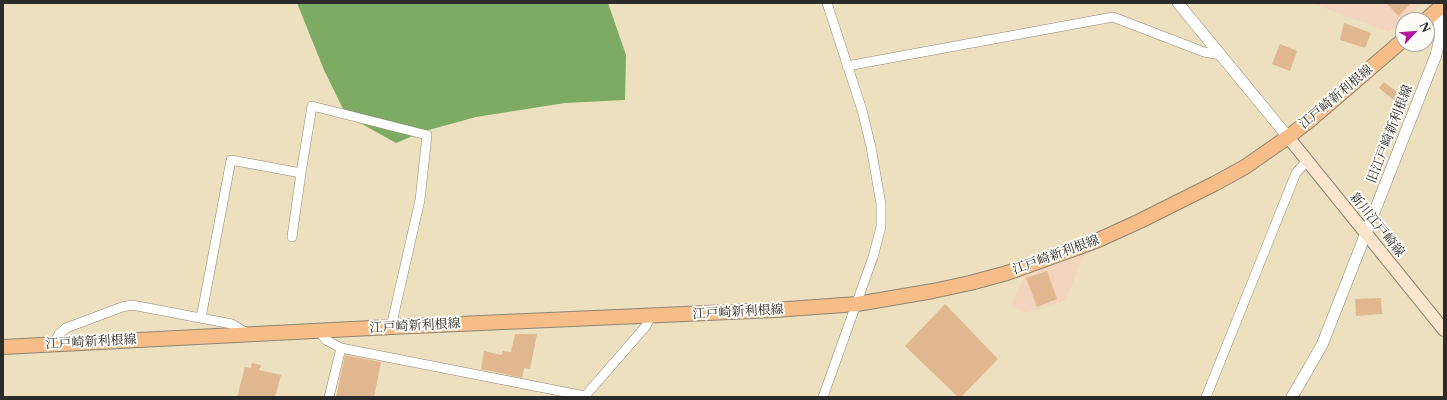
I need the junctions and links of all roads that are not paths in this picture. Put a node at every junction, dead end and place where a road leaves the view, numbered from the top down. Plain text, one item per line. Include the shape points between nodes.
1 (827, 3) edge
2 (1178, 3) edge
3 (1441, 7) edge
4 (1395, 47) edge
5 (1221, 55) junction
6 (847, 66) junction
7 (1288, 137) junction
8 (1307, 161) junction
9 (301, 173) junction
10 (1366, 234) junction
11 (292, 237) dead end
12 (857, 304) junction
13 (651, 316) junction
14 (201, 318) junction
15 (391, 327) junction
16 (1444, 330) edge
17 (319, 331) junction
18 (250, 335) junction
19 (54, 344) junction
20 (3, 347) edge
21 (341, 348) junction
22 (329, 397) edge
23 (823, 397) edge
24 (1206, 397) edge
25 (1292, 397) edge

1 - 6 street
2 - 5 street
3 - 10 street, 旧江戸崎新利根線 via 1440,38 1436,54
4 - 7 main road, 江戸崎新利根線
5 - 6 street via 1204,52 1113,17
5 - 7 street
6 - 12 street via 872,147 881,204 881,227
7 - 8 main road, 新川江戸崎線
7 - 12 main road, 江戸崎新利根線 via 1245,167 1214,184 1096,241 1007,273 970,283 933,292
8 - 10 main road, 新川江戸崎線
8 - 24 street via 1296,173
9 - 11 street
9 - 14 street via 231,160
9 - 15 street via 312,106 427,135 420,200
10 - 16 main road, 新川江戸崎線
10 - 25 street, 旧江戸崎新利根線 via 1322,345
12 - 13 main road, 江戸崎新利根線
12 - 23 street
13 - 15 main road, 江戸崎新利根線
13 - 21 street via 646,326 585,396
14 - 18 street via 232,324
14 - 19 street via 132,305 66,328
15 - 17 main road, 江戸崎新利根線
17 - 18 main road, 江戸崎新利根線
17 - 21 street via 326,340
18 - 19 main road, 江戸崎新利根線
19 - 20 main road, 江戸崎新利根線
21 - 22 street

